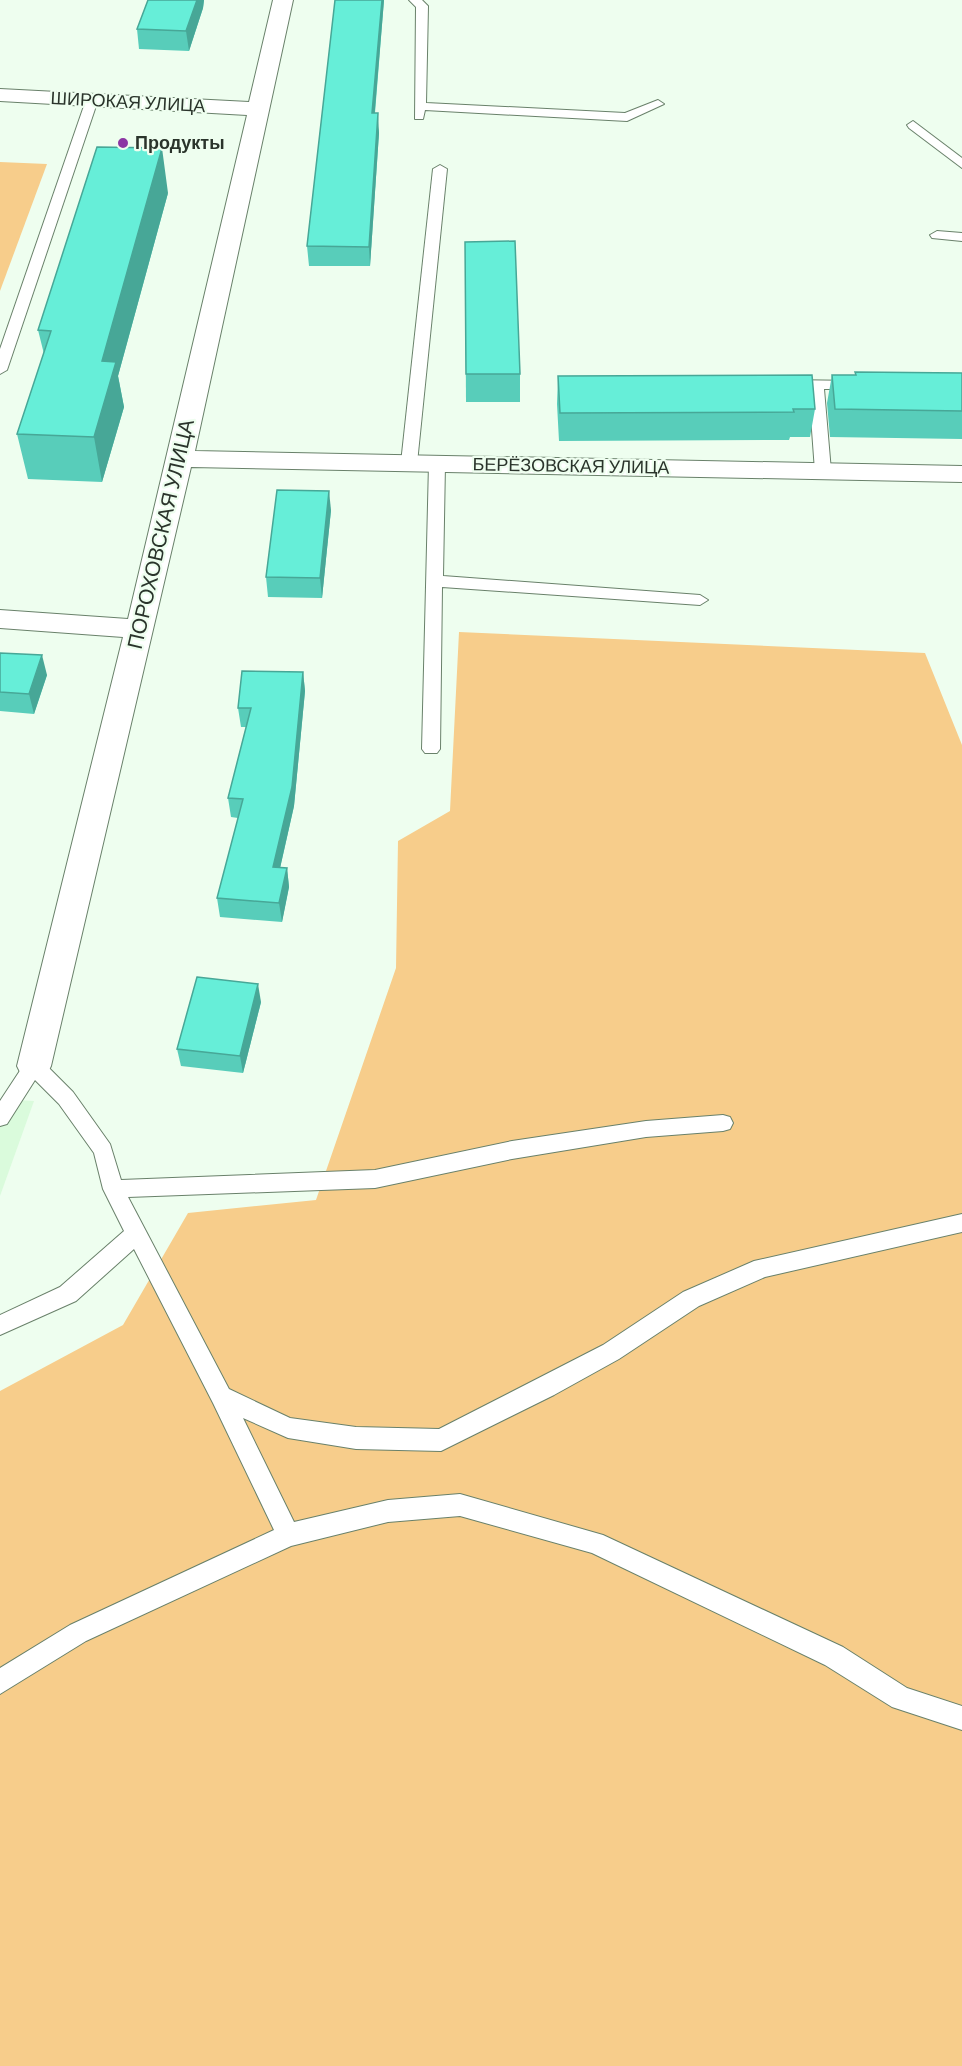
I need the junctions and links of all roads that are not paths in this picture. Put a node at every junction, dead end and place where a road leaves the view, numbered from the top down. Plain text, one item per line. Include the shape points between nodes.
1 (283, 0) edge
2 (415, 0) edge
3 (0, 94) edge
4 (92, 100) junction
5 (658, 104) dead end
6 (256, 109) junction
7 (913, 125) dead end
8 (962, 164) edge
9 (440, 169) dead end
10 (937, 235) dead end
11 (962, 237) edge
12 (0, 370) edge
13 (768, 383) edge
14 (816, 384) junction
15 (872, 386) edge
16 (180, 459) junction
17 (409, 463) junction
18 (437, 464) junction
19 (823, 471) junction
20 (962, 474) edge
21 (436, 581) junction
22 (700, 600) dead end
23 (0, 619) edge
24 (139, 629) junction
25 (431, 749) dead end
26 (34, 1066) junction
27 (0, 1118) edge
28 (723, 1123) dead end
29 (112, 1189) junction
30 (962, 1223) edge
31 (135, 1235) junction
32 (0, 1325) edge
33 (221, 1396) junction
34 (288, 1535) junction
35 (0, 1682) edge
36 (962, 1718) edge

1 - 6 street, ПОРОХОВСКАЯ УЛИЦА
2 - 5 lane via 422,6 419,111 627,117
3 - 4 street, ШИРОКАЯ УЛИЦА
4 - 6 street, ШИРОКАЯ УЛИЦА
4 - 12 lane
6 - 16 street, ПОРОХОВСКАЯ УЛИЦА
7 - 8 lane
9 - 17 lane
10 - 11 lane
13 - 14 lane
14 - 15 lane
14 - 19 lane
16 - 17 street, БЕРЁЗОВСКАЯ УЛИЦА
16 - 24 street, ПОРОХОВСКАЯ УЛИЦА
17 - 18 street, БЕРЁЗОВСКАЯ УЛИЦА
18 - 19 street, БЕРЁЗОВСКАЯ УЛИЦА
18 - 21 lane
19 - 20 street, БЕРЁЗОВСКАЯ УЛИЦА
21 - 22 lane
21 - 25 lane
23 - 24 street
24 - 26 street, ПОРОХОВСКАЯ УЛИЦА
26 - 27 lane
26 - 29 lane via 66,1098 103,1150
28 - 29 lane via 646,1129 512,1150 375,1179
29 - 31 lane
30 - 33 lane via 762,1268 691,1299 610,1352 441,1440 356,1438 288,1428
31 - 32 lane via 68,1294
31 - 33 lane
33 - 34 lane
34 - 35 lane via 78,1633
34 - 36 lane via 388,1511 460,1504 595,1543 834,1656 901,1698

